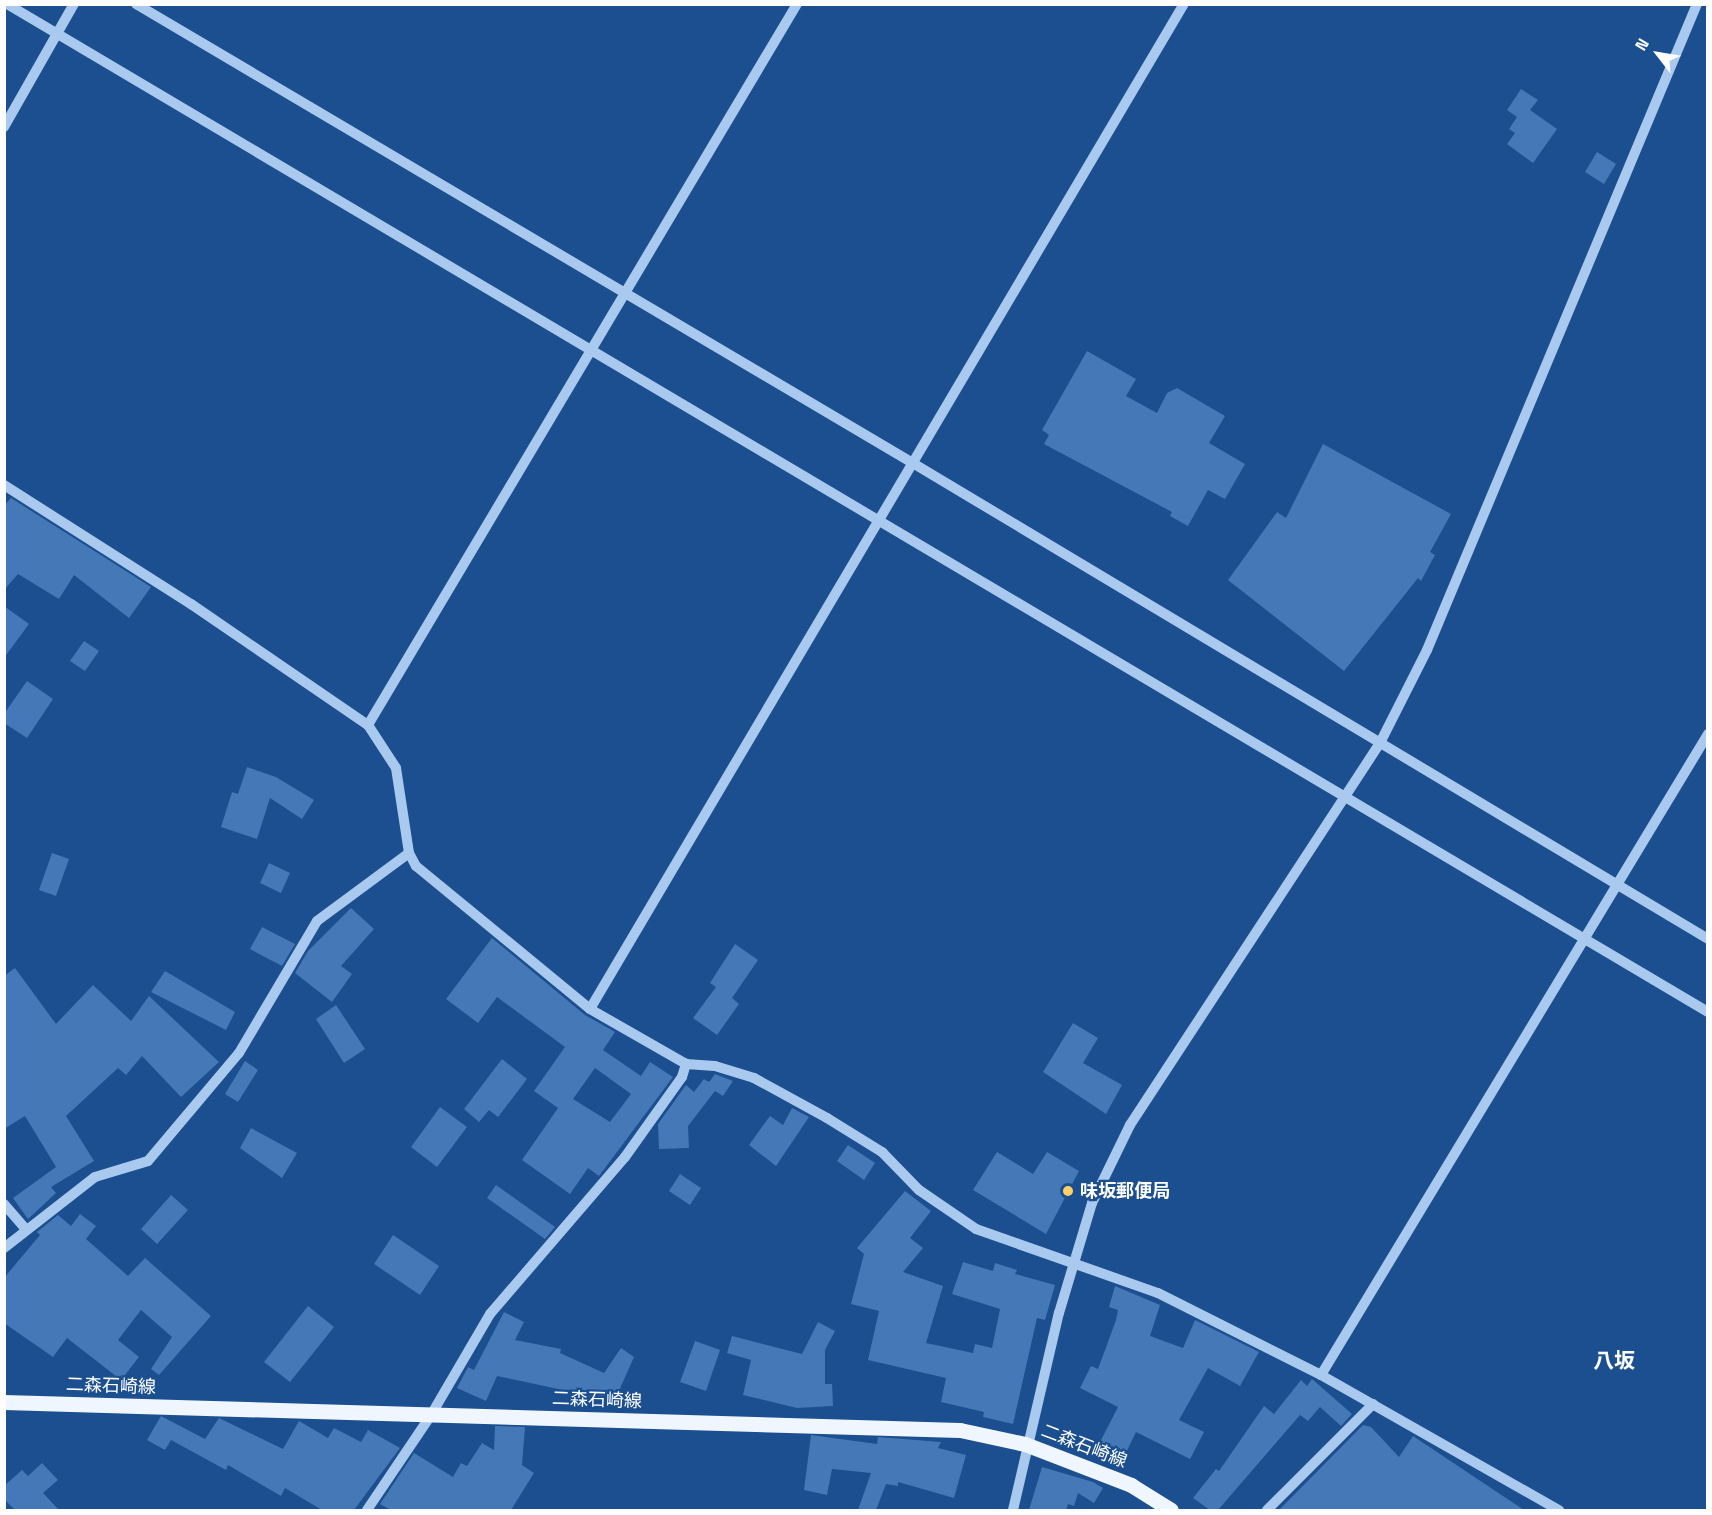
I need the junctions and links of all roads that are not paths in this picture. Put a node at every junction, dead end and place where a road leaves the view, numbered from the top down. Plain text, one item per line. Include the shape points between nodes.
1 (7, 4) edge
2 (74, 4) edge
3 (136, 4) edge
4 (797, 4) edge
5 (1184, 4) edge
6 (1697, 4) edge
7 (57, 34) junction
8 (4, 127) edge
9 (626, 295) junction
10 (593, 351) junction
11 (911, 462) junction
12 (6, 489) edge
13 (878, 520) junction
14 (368, 725) junction
15 (1707, 735) edge
16 (1380, 743) junction
17 (1346, 797) junction
18 (409, 853) junction
19 (1617, 885) junction
20 (1707, 939) edge
21 (1586, 941) junction
22 (590, 1009) junction
23 (1707, 1012) edge
24 (686, 1064) junction
25 (4, 1204) edge
26 (26, 1229) junction
27 (4, 1248) edge
28 (1074, 1262) junction
29 (1321, 1375) junction
30 (4, 1402) edge
31 (1372, 1404) junction
32 (430, 1415) junction
33 (1025, 1444) junction
34 (367, 1510) edge
35 (1012, 1510) edge
36 (1171, 1510) edge
37 (1268, 1510) edge
38 (1559, 1510) edge

1 - 7 street
2 - 7 street
3 - 9 street
4 - 9 street
5 - 11 street
6 - 16 street via 1427,650
7 - 8 street
7 - 10 street
9 - 10 street
9 - 11 street
10 - 13 street
10 - 14 street
11 - 13 street
11 - 16 street
12 - 14 street via 190,604
13 - 17 street
13 - 22 street
14 - 18 street via 396,768
15 - 19 street
16 - 17 street
16 - 19 street
17 - 21 street
17 - 28 street via 1202,1010 1130,1125 1092,1203
18 - 22 street via 437,887
18 - 26 street via 317,921 239,1053 148,1161 95,1177
19 - 20 street
19 - 21 street
21 - 23 street
21 - 29 street
22 - 24 street
24 - 28 street via 715,1066 769,1085 882,1152 919,1190 976,1229
24 - 32 street via 682,1077 625,1158 490,1314
25 - 26 street
26 - 27 street
28 - 29 street via 1158,1293
28 - 33 street
29 - 31 street
30 - 32 main road, 二森石崎線
31 - 37 street
31 - 38 street
32 - 33 main road, 二森石崎線 via 960,1430
32 - 34 street
33 - 35 street
33 - 36 main road, 二森石崎線 via 1131,1485

